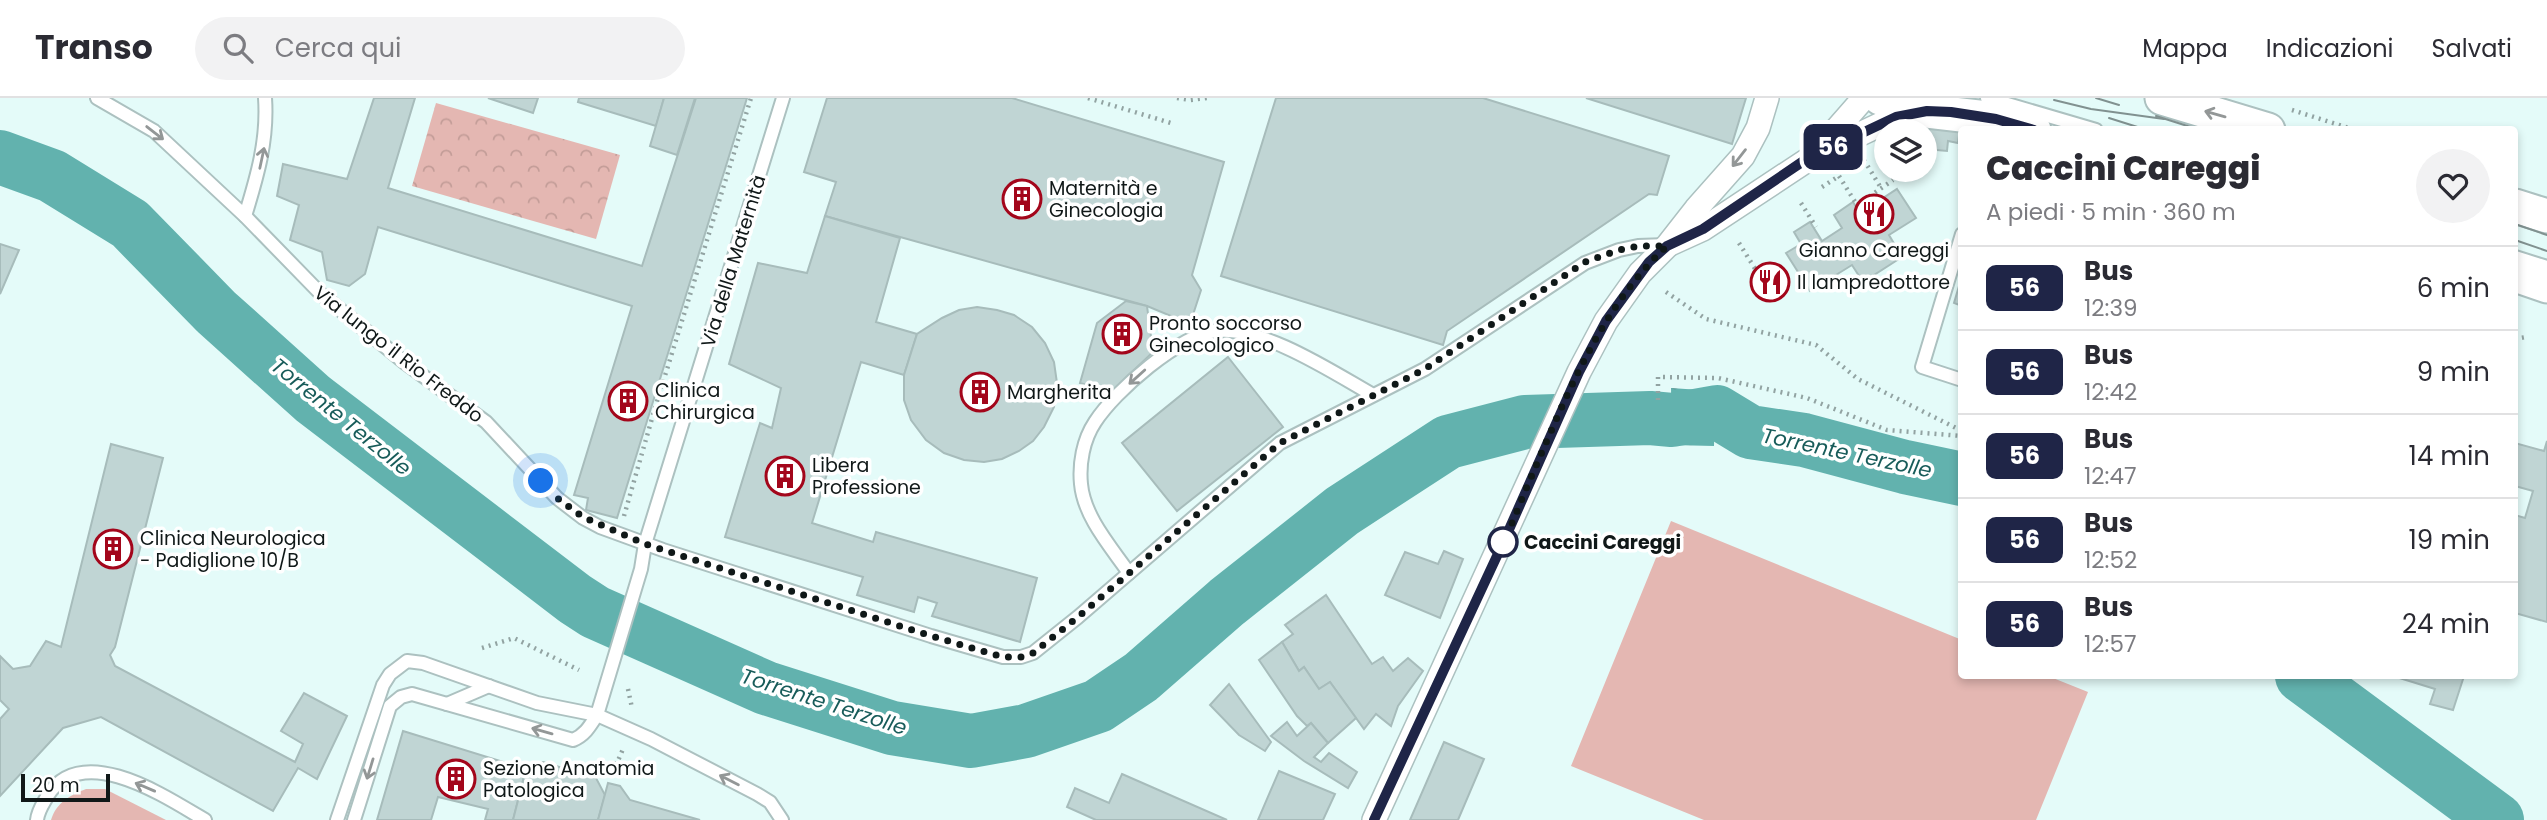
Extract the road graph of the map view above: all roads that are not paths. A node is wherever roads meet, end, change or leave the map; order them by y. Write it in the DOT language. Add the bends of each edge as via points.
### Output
graph roads {
  1 [pos="97,98"];
  2 [pos="265,98"];
  3 [pos="783,98"];
  4 [pos="1767,98"];
  5 [pos="1864,98"];
  6 [pos="1880,98"];
  7 [pos="2162,98"];
  8 [pos="1927,111"];
  9 [pos="1992,115"];
  10 [pos="2275,118"];
  11 [pos="2023,126"];
  12 [pos="2068,126"];
  13 [pos="1812,157"];
  14 [pos="2518,207"];
  15 [pos="245,216"];
  16 [pos="2547,216"];
  17 [pos="1667,246"];
  18 [pos="1958,247"];
  19 [pos="2518,258"];
  20 [pos="2547,267"];
  21 [pos="2518,276"];
  22 [pos="2547,286"];
  23 [pos="1958,379"];
  24 [pos="1373,396"];
  25 [pos="645,544"];
  26 [pos="1129,573"];
  27 [pos="489,686"];
  28 [pos="447,704"];
  29 [pos="597,715"];
  30 [pos="37,820"];
  31 [pos="205,820"];
  32 [pos="337,820"];
  33 [pos="354,820"];
  34 [pos="782,820"];
  35 [pos="1374,820"];
  1 -- 15 [label="lane, Via lungo il Rio Freddo, one-way" via="154,131"];
  15 -- 2 [label="lane, one-way" via="262,159"];
  3 -- 25 [label="lane, Via della Maternità"];
  4 -- 17 [label="street, one-way" via="1743,156"];
  5 -- 13 [label="street"];
  6 -- 8 [label="main road"];
  10 -- 7 [label="main road, one-way"];
  8 -- 9 [label="main road"];
  8 -- 13 [label="street" via="1896,117"];
  9 -- 11 [label="main road"];
  9 -- 12 [label="lane"];
  13 -- 17 [label="street" via="1703,229"];
  14 -- 16 [label="main road"];
  15 -- 25 [label="lane, Via lungo il Rio Freddo" via="343,313 486,422 570,509 600,527"];
  17 -- 24 [label="lane" via="1639,246 1585,262 1425,369"];
  17 -- 35 [label="street" via="1640,273 1606,321 1579,372"];
  18 -- 23 [label="lane" via="1922,367"];
  19 -- 20 [label="lane"];
  21 -- 22 [label="main road"];
  24 -- 26 [label="lane, Via lungo il Rio Freddo" via="1272,448"];
  24 -- 26 [label="lane, one-way" via="1288,348 1237,332 1204,334 1149,367 1094,424 1081,466 1081,486 1089,510"];
  25 -- 26 [label="lane, Via lungo il Rio Freddo" via="931,636 1011,657 1033,653"];
  25 -- 29 [label="lane, Via della Maternità"];
  27 -- 28 [label="lane"];
  27 -- 29 [label="lane" via="537,703"];
  27 -- 32 [label="lane" via="423,663 400,664 383,685"];
  29 -- 28 [label="lane, one-way" via="581,737 573,740"];
  28 -- 33 [label="lane, one-way" via="412,694 390,706"];
  34 -- 29 [label="lane, one-way" via="770,802 757,794"];
  31 -- 30 [label="lane, one-way" via="148,787 100,771 56,783"];
}
